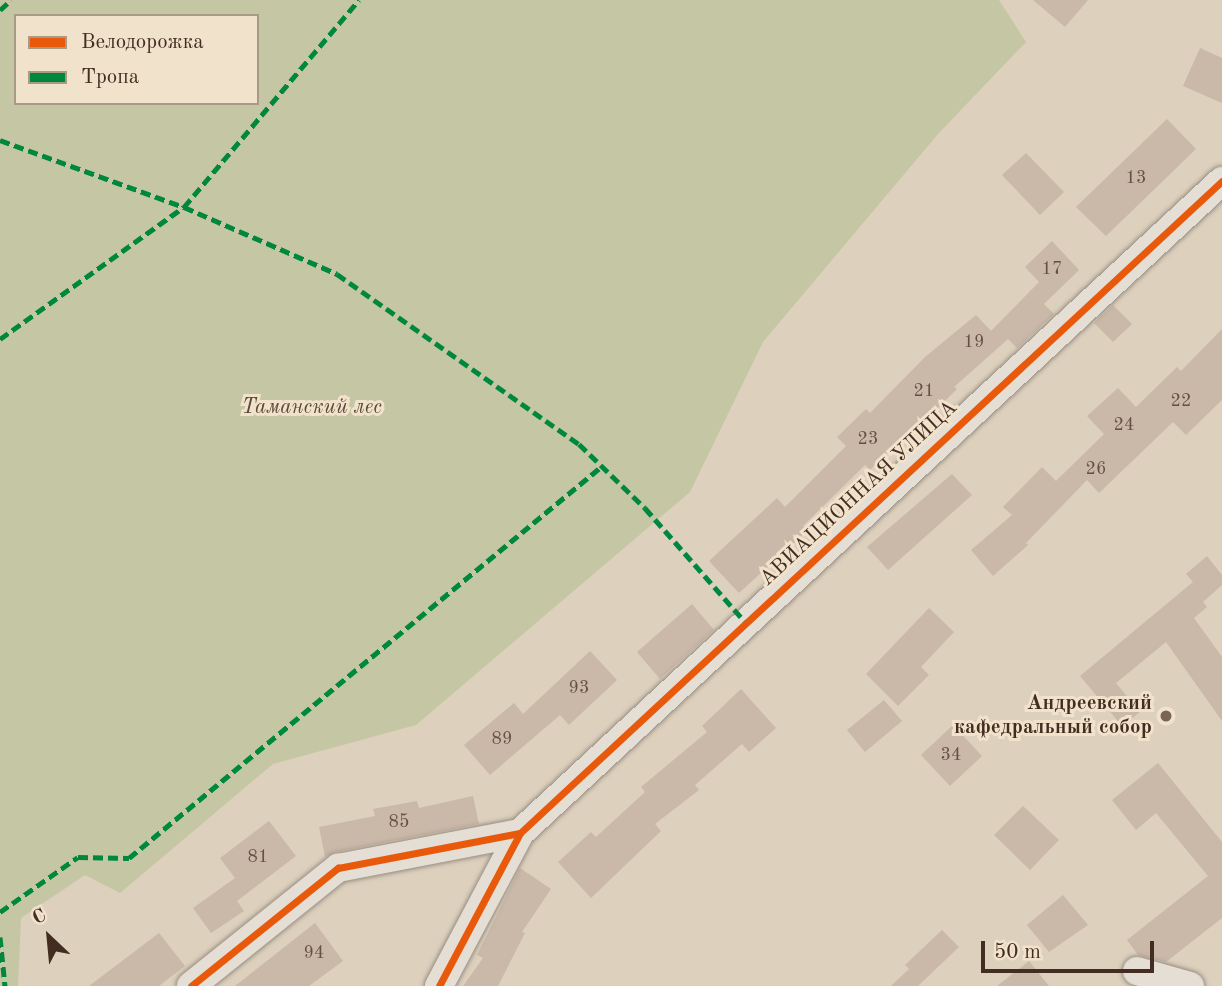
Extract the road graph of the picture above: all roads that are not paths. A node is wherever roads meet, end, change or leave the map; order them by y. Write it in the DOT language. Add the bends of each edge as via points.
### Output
graph roads {
  1 [pos="1222,181"];
  2 [pos="520,833"];
  3 [pos="1137,971"];
  4 [pos="191,986"];
  5 [pos="439,986"];
  6 [pos="1190,986"];
  1 -- 2 [label="street, АВИАЦИОННАЯ УЛИЦА"];
  2 -- 4 [label="street" via="338,867"];
  2 -- 5 [label="street, АВИАЦИОННАЯ УЛИЦА"];
  3 -- 6 [label="street"];
}
